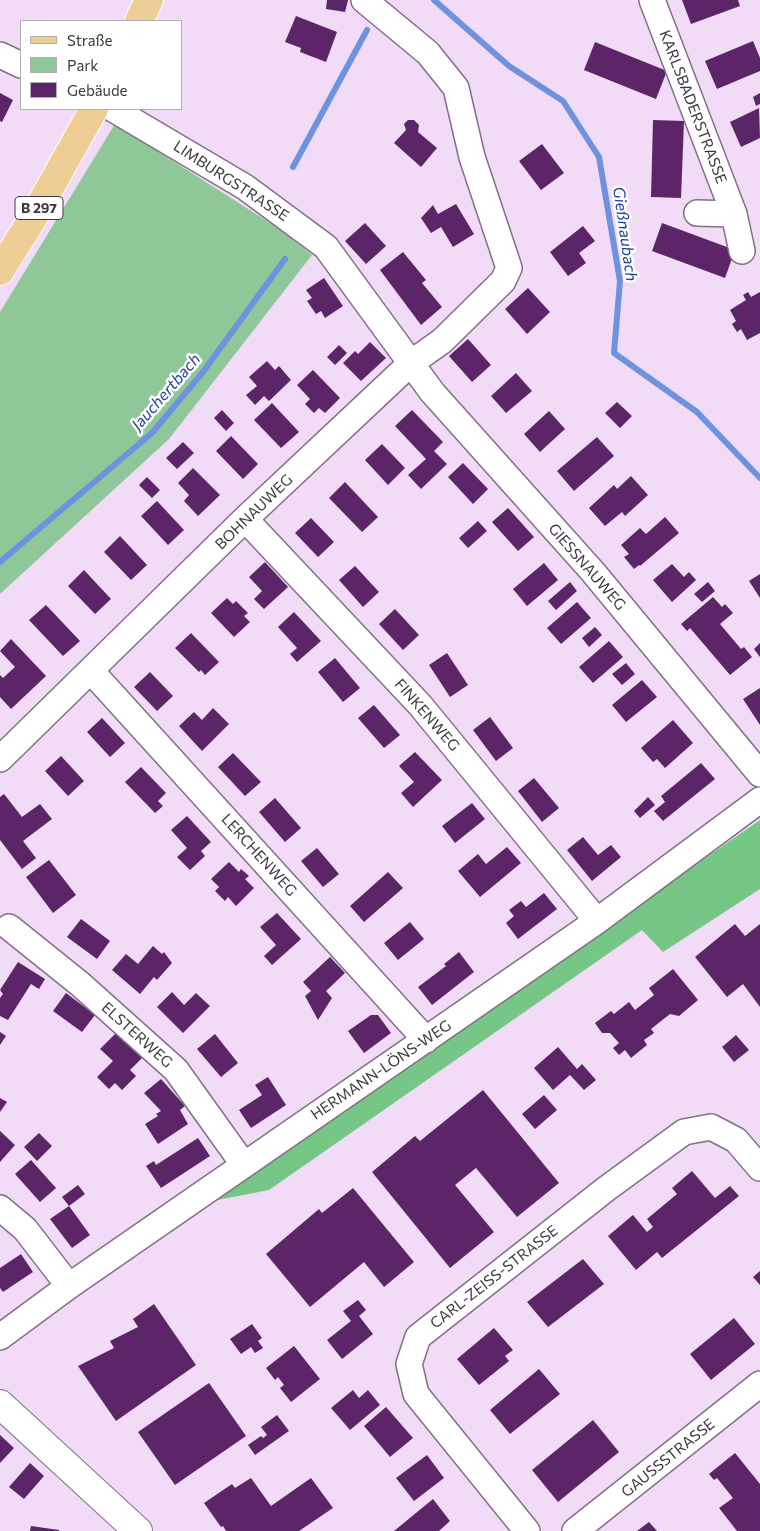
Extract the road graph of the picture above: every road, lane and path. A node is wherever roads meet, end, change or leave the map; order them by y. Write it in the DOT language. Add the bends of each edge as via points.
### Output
graph roads {
  1 [pos="149,0"];
  2 [pos="364,0"];
  3 [pos="652,0"];
  4 [pos="139,20"];
  5 [pos="0,55"];
  6 [pos="20,65"];
  7 [pos="93,110"];
  8 [pos="115,110"];
  9 [pos="697,213"];
  10 [pos="734,214"];
  11 [pos="742,251"];
  12 [pos="0,271"];
  13 [pos="411,363"];
  14 [pos="246,519"];
  15 [pos="91,671"];
  16 [pos="0,759"];
  17 [pos="760,774"];
  18 [pos="760,800"];
  19 [pos="597,921"];
  20 [pos="3,927"];
  21 [pos="426,1040"];
  22 [pos="244,1164"];
  23 [pos="760,1168"];
  24 [pos="0,1208"];
  25 [pos="69,1286"];
  26 [pos="0,1337"];
  27 [pos="760,1384"];
  28 [pos="0,1404"];
  29 [pos="134,1530"];
  30 [pos="527,1531"];
  31 [pos="575,1531"];
  1 -- 4 [label="main road"];
  2 -- 13 [label="street, BOHNAUWEG" via="428,53 456,88 472,157 509,268 496,288 442,340"];
  3 -- 10 [label="street, KARLSBADERSTRASSE"];
  5 -- 6 [label="street"];
  7 -- 12 [label="main road, B 297"];
  8 -- 13 [label="street, LIMBURGSTRASSE" via="245,187 326,247"];
  9 -- 10 [label="street"];
  10 -- 11 [label="street, KARLSBADERSTRASSE"];
  13 -- 14 [label="street, BOHNAUWEG"];
  13 -- 17 [label="street, GIESSNAUWEG" via="432,392 593,572"];
  14 -- 15 [label="street, BOHNAUWEG"];
  14 -- 19 [label="street, FINKENWEG" via="420,705"];
  15 -- 16 [label="street, BOHNAUWEG"];
  15 -- 21 [label="street, LERCHENWEG"];
  18 -- 19 [label="street, HERMANN-LÖNS-WEG"];
  19 -- 21 [label="street, HERMANN-LÖNS-WEG"];
  20 -- 22 [label="street, ELSTERWEG" via="80,984 176,1070"];
  21 -- 22 [label="street, HERMANN-LÖNS-WEG"];
  22 -- 25 [label="street, HERMANN-LÖNS-WEG"];
  23 -- 30 [label="street, CARL-ZEISS-STRASSE" via="736,1140 711,1127 684,1132 606,1189 418,1338 409,1364 416,1394"];
  24 -- 25 [label="street" via="25,1229"];
  25 -- 26 [label="street, HERMANN-LÖNS-WEG"];
  27 -- 31 [label="street, GAUSSSTRASSE"];
  28 -- 29 [label="street"];
}
